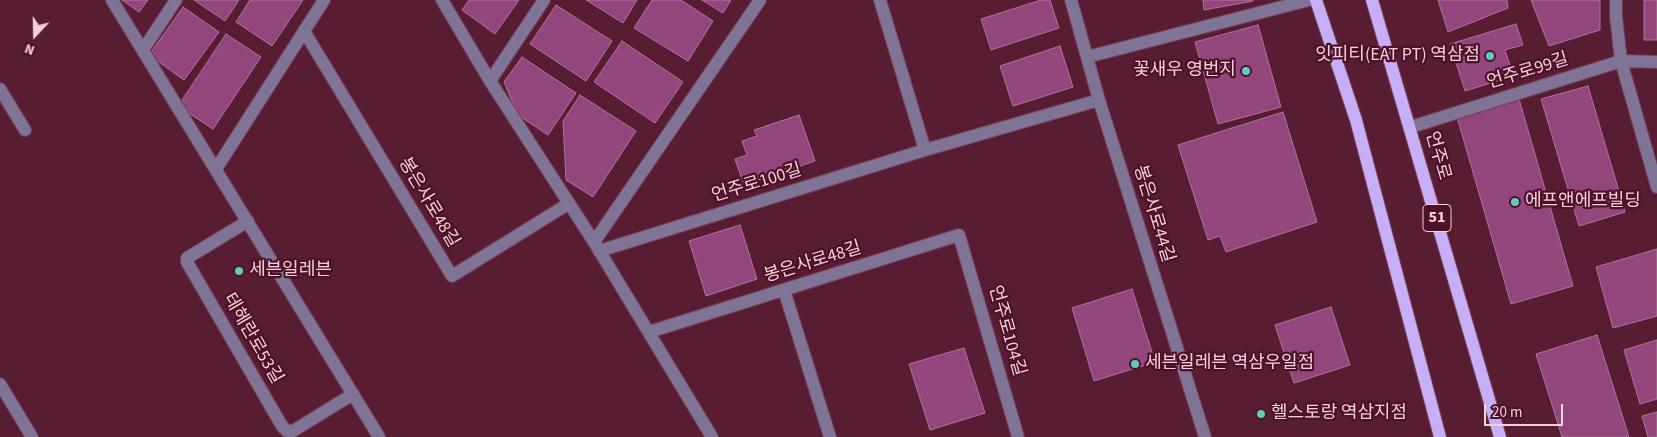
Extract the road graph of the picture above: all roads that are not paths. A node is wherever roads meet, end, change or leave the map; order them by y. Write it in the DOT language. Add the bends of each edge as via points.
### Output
graph roads {
  1 [pos="112,0"];
  2 [pos="176,0"];
  3 [pos="324,0"];
  4 [pos="442,0"];
  5 [pos="544,0"];
  6 [pos="760,0"];
  7 [pos="880,0"];
  8 [pos="1071,0"];
  9 [pos="1309,0"];
  10 [pos="1316,0"];
  11 [pos="1372,0"];
  12 [pos="1616,0"];
  13 [pos="304,31"];
  14 [pos="143,50"];
  15 [pos="1087,57"];
  16 [pos="1621,61"];
  17 [pos="1657,62"];
  18 [pos="490,80"];
  19 [pos="0,89"];
  20 [pos="1099,100"];
  21 [pos="1411,127"];
  22 [pos="25,130"];
  23 [pos="925,150"];
  24 [pos="216,169"];
  25 [pos="1657,187"];
  26 [pos="568,204"];
  27 [pos="248,221"];
  28 [pos="959,235"];
  29 [pos="596,246"];
  30 [pos="784,290"];
  31 [pos="649,332"];
  32 [pos="0,384"];
  33 [pos="353,394"];
  34 [pos="32,437"];
  35 [pos="379,437"];
  36 [pos="712,437"];
  37 [pos="830,437"];
  38 [pos="1018,437"];
  39 [pos="1205,437"];
  40 [pos="1440,437"];
  41 [pos="1500,437"];
  1 -- 14 [label="street"];
  2 -- 14 [label="street"];
  3 -- 13 [label="street"];
  4 -- 18 [label="street"];
  5 -- 18 [label="street"];
  6 -- 29 [label="street"];
  7 -- 23 [label="street"];
  8 -- 15 [label="street, 봉은사로44길"];
  9 -- 15 [label="street"];
  10 -- 40 [label="main road" via="1356,120"];
  11 -- 21 [label="main road, 언주로 / 51"];
  12 -- 16 [label="street"];
  13 -- 24 [label="street"];
  13 -- 26 [label="street, 봉은사로48길" via="452,276"];
  14 -- 24 [label="street"];
  15 -- 20 [label="street, 봉은사로44길"];
  16 -- 17 [label="street, 언주로99길"];
  16 -- 21 [label="street, 언주로99길"];
  16 -- 25 [label="street"];
  18 -- 26 [label="street"];
  19 -- 22 [label="street"];
  20 -- 23 [label="street, 언주로100길"];
  20 -- 39 [label="street, 봉은사로44길"];
  21 -- 41 [label="main road, 언주로 / 51"];
  23 -- 29 [label="street, 언주로100길"];
  24 -- 27 [label="street"];
  26 -- 29 [label="street"];
  27 -- 33 [label="street"];
  27 -- 33 [label="street, 테헤란로53길" via="187,258 187,262 282,426 294,432"];
  28 -- 30 [label="street, 봉은사로48길"];
  28 -- 38 [label="street, 언주로104길"];
  29 -- 31 [label="street"];
  30 -- 31 [label="street, 봉은사로48길"];
  30 -- 37 [label="street"];
  31 -- 36 [label="street"];
  32 -- 34 [label="street"];
  33 -- 35 [label="street"];
}
